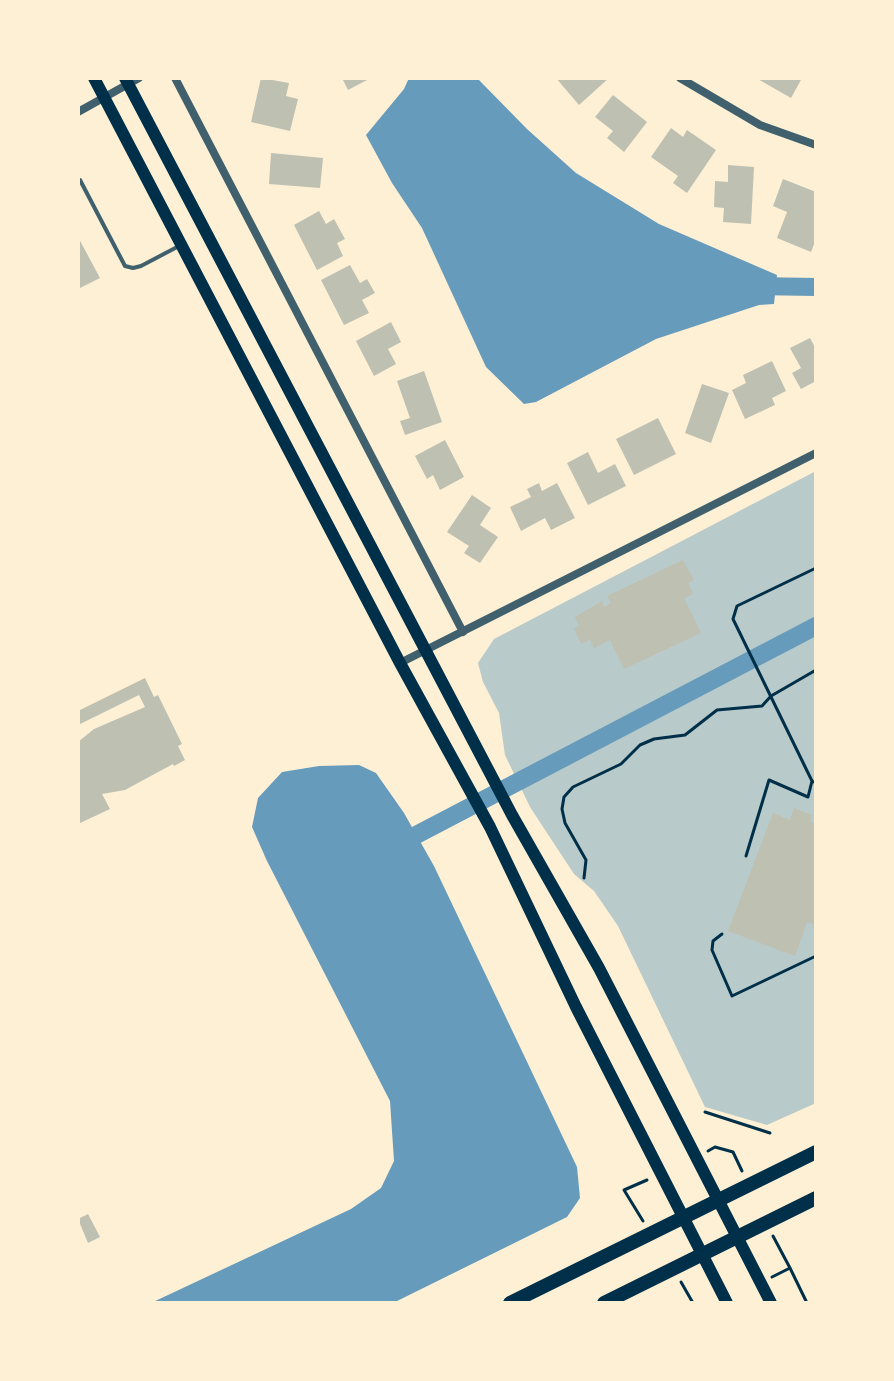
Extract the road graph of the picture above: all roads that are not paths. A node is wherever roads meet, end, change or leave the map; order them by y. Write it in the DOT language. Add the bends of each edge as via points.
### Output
graph roads {
  1 [pos="94,78"];
  2 [pos="175,78"];
  3 [pos="680,78"];
  4 [pos="131,80"];
  5 [pos="104,97"];
  6 [pos="78,112"];
  7 [pos="816,145"];
  8 [pos="78,181"];
  9 [pos="181,245"];
  10 [pos="816,453"];
  11 [pos="463,632"];
  12 [pos="427,649"];
  13 [pos="400,663"];
  14 [pos="816,1152"];
  15 [pos="816,1198"];
  16 [pos="719,1200"];
  17 [pos="684,1217"];
  18 [pos="737,1236"];
  19 [pos="703,1254"];
  20 [pos="510,1303"];
  21 [pos="604,1303"];
  22 [pos="727,1303"];
  23 [pos="771,1303"];
  1 -- 5 [label="main road"];
  2 -- 11 [label="street"];
  3 -- 7 [label="street" via="760,125"];
  4 -- 5 [label="street"];
  4 -- 12 [label="main road"];
  5 -- 6 [label="street"];
  5 -- 9 [label="main road"];
  8 -- 9 [label="lane" via="125,266 141,266"];
  9 -- 13 [label="main road"];
  10 -- 11 [label="street"];
  11 -- 12 [label="street"];
  12 -- 13 [label="street"];
  12 -- 16 [label="main road"];
  13 -- 17 [label="main road" via="490,827"];
  14 -- 16 [label="main road"];
  15 -- 18 [label="main road"];
  16 -- 17 [label="main road"];
  16 -- 18 [label="main road"];
  17 -- 19 [label="main road"];
  17 -- 20 [label="main road"];
  18 -- 19 [label="main road"];
  18 -- 23 [label="main road"];
  19 -- 21 [label="main road"];
  19 -- 22 [label="main road"];
}
